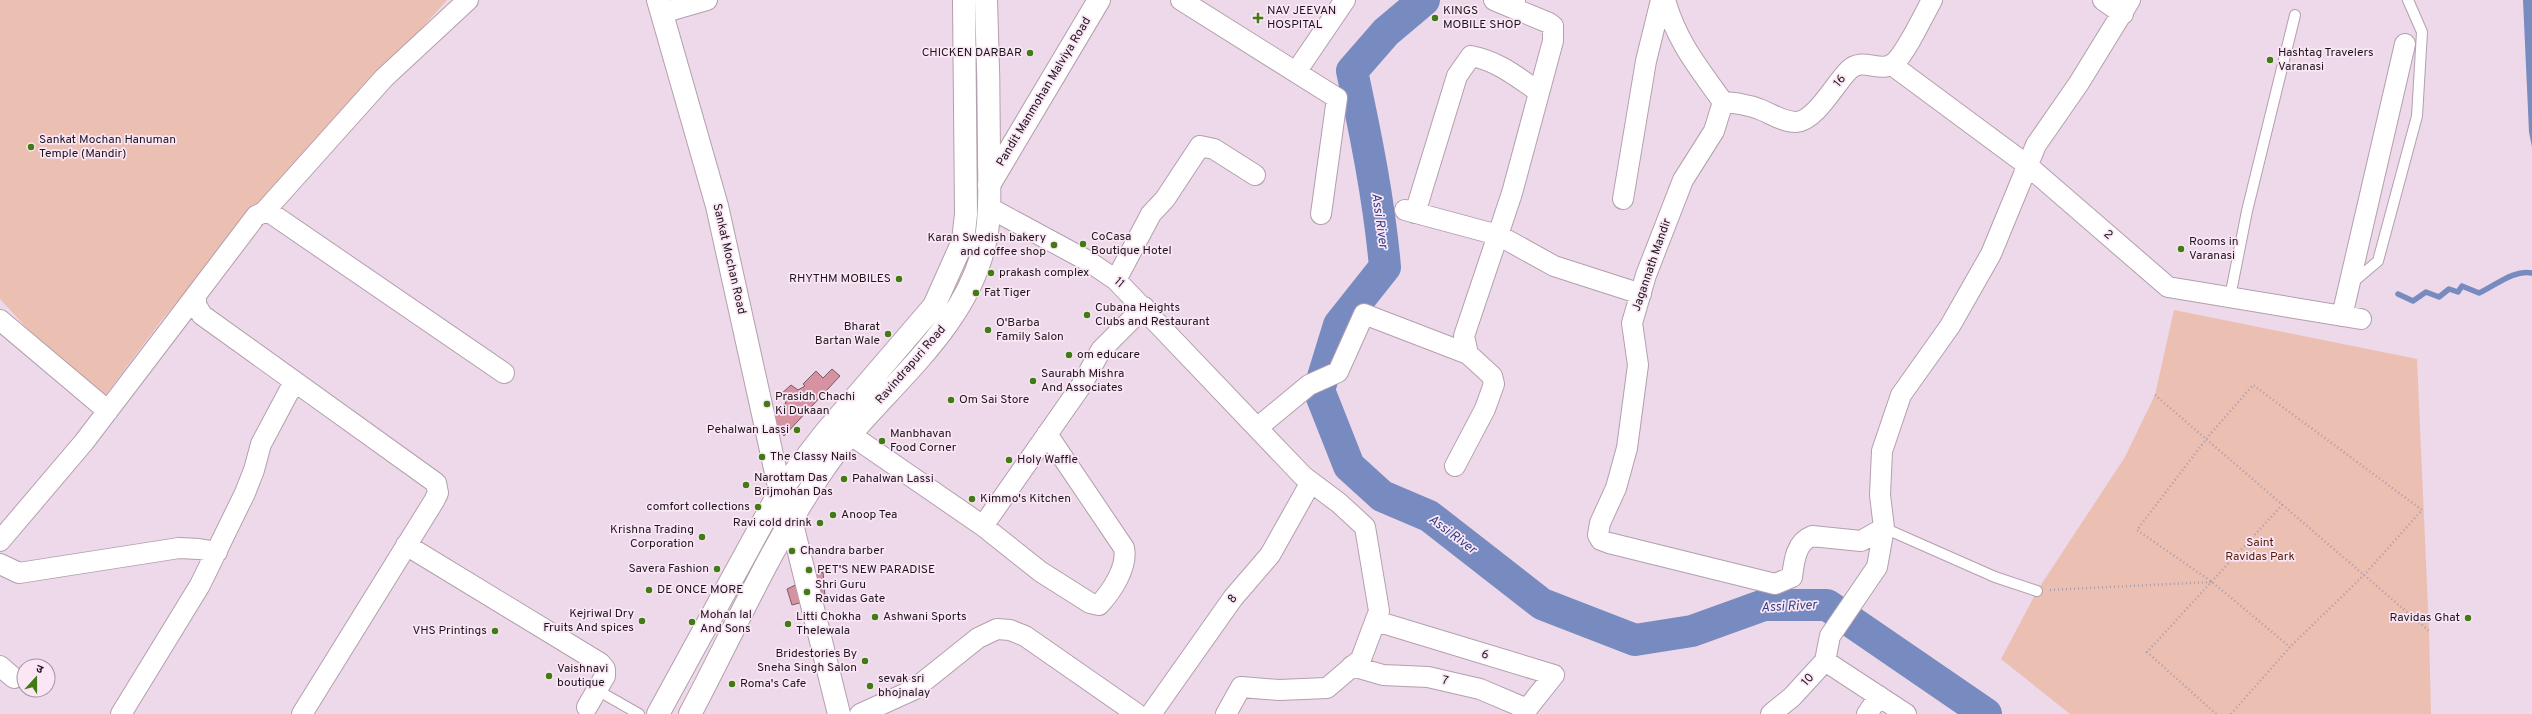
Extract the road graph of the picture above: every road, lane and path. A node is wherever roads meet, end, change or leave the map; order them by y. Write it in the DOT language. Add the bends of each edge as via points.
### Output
graph roads {
  1 [pos="468,0"];
  2 [pos="707,0"];
  3 [pos="964,0"];
  4 [pos="986,0"];
  5 [pos="1100,0"];
  6 [pos="1181,0"];
  7 [pos="1345,0"];
  8 [pos="1494,0"];
  9 [pos="1661,0"];
  10 [pos="1665,0"];
  11 [pos="1932,0"];
  12 [pos="2103,0"];
  13 [pos="2408,0"];
  14 [pos="1514,4"];
  15 [pos="660,7"];
  16 [pos="2126,7"];
  17 [pos="2295,15"];
  18 [pos="2405,44"];
  19 [pos="1892,65"];
  20 [pos="1296,72"];
  21 [pos="1539,92"];
  22 [pos="1723,102"];
  23 [pos="2026,165"];
  24 [pos="1255,174"];
  25 [pos="989,185"];
  26 [pos="1623,198"];
  27 [pos="988,207"];
  28 [pos="264,212"];
  29 [pos="1321,214"];
  30 [pos="1498,235"];
  31 [pos="1116,280"];
  32 [pos="2350,284"];
  33 [pos="1641,294"];
  34 [pos="196,295"];
  35 [pos="2230,297"];
  36 [pos="1144,307"];
  37 [pos="1,323"];
  38 [pos="1468,354"];
  39 [pos="504,373"];
  40 [pos="294,382"];
  41 [pos="2155,395"];
  42 [pos="108,411"];
  43 [pos="1257,428"];
  44 [pos="850,434"];
  45 [pos="1047,434"];
  46 [pos="2206,438"];
  47 [pos="1455,466"];
  48 [pos="1310,482"];
  49 [pos="780,491"];
  50 [pos="2283,504"];
  51 [pos="792,520"];
  52 [pos="983,526"];
  53 [pos="1884,528"];
  54 [pos="0,541"];
  55 [pos="406,544"];
  56 [pos="216,552"];
  57 [pos="0,564"];
  58 [pos="2365,574"];
  59 [pos="2212,582"];
  60 [pos="2037,591"];
  61 [pos="1376,621"];
  62 [pos="2429,631"];
  63 [pos="2290,647"];
  64 [pos="1825,661"];
  65 [pos="1352,666"];
  66 [pos="597,690"];
  67 [pos="1879,696"];
  68 [pos="587,707"];
  69 [pos="1526,711"];
  70 [pos="121,714"];
  71 [pos="302,714"];
  72 [pos="639,714"];
  73 [pos="658,714"];
  74 [pos="690,714"];
  75 [pos="839,714"];
  76 [pos="860,714"];
  77 [pos="1137,714"];
  78 [pos="1151,714"];
  79 [pos="1226,714"];
  80 [pos="1771,714"];
  81 [pos="1867,714"];
  82 [pos="1906,714"];
  83 [pos="2216,714"];
  84 [pos="2231,714"];
  1 -- 28 [label="street" via="384,78"];
  2 -- 15 [label="street"];
  3 -- 49 [label="main road, Ravindrapuri Road" via="966,214 963,241 934,306 829,428"];
  4 -- 25 [label="main road, Ravindrapuri Road"];
  5 -- 25 [label="main road, Pandit Manmohan Malviya Road"];
  6 -- 20 [label="street"];
  7 -- 20 [label="street"];
  8 -- 14 [label="street"];
  9 -- 26 [label="street" via="1646,61"];
  10 -- 22 [label="street" via="1672,26 1682,44"];
  11 -- 19 [label="street"];
  12 -- 16 [label="street"];
  13 -- 32 [label="lane" via="2422,32 2417,116 2378,261"];
  14 -- 21 [label="street" via="1553,26 1553,41"];
  15 -- 49 [label="main road, Sankat Mochan Road" via="717,206"];
  16 -- 23 [label="street" via="2036,145"];
  17 -- 35 [label="lane" via="2246,211"];
  18 -- 32 [label="street"];
  19 -- 22 [label="street, 16" via="1855,65 1822,104 1796,122 1758,108"];
  19 -- 23 [label="street, 2"];
  20 -- 29 [label="street" via="1337,98"];
  21 -- 30 [label="street"];
  21 -- 30 [label="street" via="1502,67 1486,59 1471,56 1457,76 1410,212"];
  22 -- 33 [label="street, Jagannath Mandir" via="1714,131 1683,180"];
  23 -- 35 [label="street, 2" via="2168,286"];
  23 -- 53 [label="street" via="1991,254 1950,326 1901,395 1882,451 1880,495"];
  24 -- 31 [label="street" via="1214,149 1200,146 1165,199 1151,214"];
  25 -- 27 [label="main road, Ravindrapuri Road"];
  27 -- 31 [label="street, 11" via="1088,261"];
  27 -- 44 [label="main road, Ravindrapuri Road" via="986,238 976,271 963,300 937,337"];
  28 -- 34 [label="street" via="256,216"];
  28 -- 39 [label="street" via="272,214"];
  30 -- 33 [label="street" via="1554,266"];
  30 -- 38 [label="street" via="1464,336"];
  31 -- 36 [label="street, 11"];
  32 -- 35 [label="street, 2" via="2352,317"];
  33 -- 53 [label="street, Jagannath Mandir" via="1632,323 1638,365 1627,448 1616,488 1600,523 1598,535 1601,540 1775,584 1784,583 1792,577 1799,545 1806,538 1812,536 1861,541"];
  34 -- 40 [label="street" via="196,306 202,315"];
  34 -- 42 [label="street"];
  36 -- 43 [label="street, 11"];
  36 -- 45 [label="street" via="1101,350"];
  37 -- 42 [label="street"];
  38 -- 43 [label="street" via="1364,314 1338,372 1309,385"];
  38 -- 47 [label="street" via="1492,376 1494,384 1485,408"];
  40 -- 55 [label="street" via="436,483 438,493"];
  40 -- 56 [label="street" via="261,444 245,493"];
  41 -- 46 [label="path"];
  42 -- 54 [label="street"];
  43 -- 48 [label="street, 11"];
  44 -- 51 [label="main road, Ravindrapuri Road" via="821,472"];
  44 -- 52 [label="street"];
  45 -- 52 [label="street"];
  45 -- 52 [label="street" via="1124,548 1124,566 1106,598 1099,605 1090,603 1041,572"];
  46 -- 50 [label="path"];
  46 -- 58 [label="path" via="2253,385 2422,510"];
  46 -- 59 [label="path" via="2138,530"];
  48 -- 61 [label="street, 11" via="1339,503 1365,527 1379,611"];
  48 -- 78 [label="street, 8" via="1270,555 1233,598"];
  49 -- 51 [label="main road, Sankat Mochan Road"];
  49 -- 73 [label="main road, Ravindrapuri Road"];
  50 -- 58 [label="path"];
  50 -- 59 [label="path"];
  51 -- 74 [label="main road"];
  51 -- 75 [label="main road, Sankat Mochan Road"];
  53 -- 60 [label="lane" via="1995,577"];
  53 -- 64 [label="street" via="1877,567 1871,572 1830,636"];
  55 -- 66 [label="street" via="600,663 605,669 605,676"];
  55 -- 71 [label="street"];
  56 -- 57 [label="street" via="179,548 19,573"];
  56 -- 70 [label="street" via="200,585"];
  58 -- 62 [label="path"];
  58 -- 63 [label="path"];
  59 -- 60 [label="path"];
  59 -- 63 [label="path"];
  59 -- 83 [label="path" via="2147,652"];
  61 -- 65 [label="street, 11" via="1361,659"];
  61 -- 69 [label="street, 6" via="1554,675"];
  63 -- 84 [label="path"];
  64 -- 67 [label="street"];
  64 -- 80 [label="street, 10" via="1792,697"];
  65 -- 69 [label="street, 7" via="1383,675 1428,677 1472,687"];
  65 -- 79 [label="street, 11" via="1326,688 1279,690 1242,686"];
  66 -- 68 [label="street"];
  66 -- 72 [label="lane"];
  67 -- 81 [label="street"];
  67 -- 82 [label="street"];
  76 -- 77 [label="street" via="912,690 978,638 998,629 1010,630 1025,636"];
}
